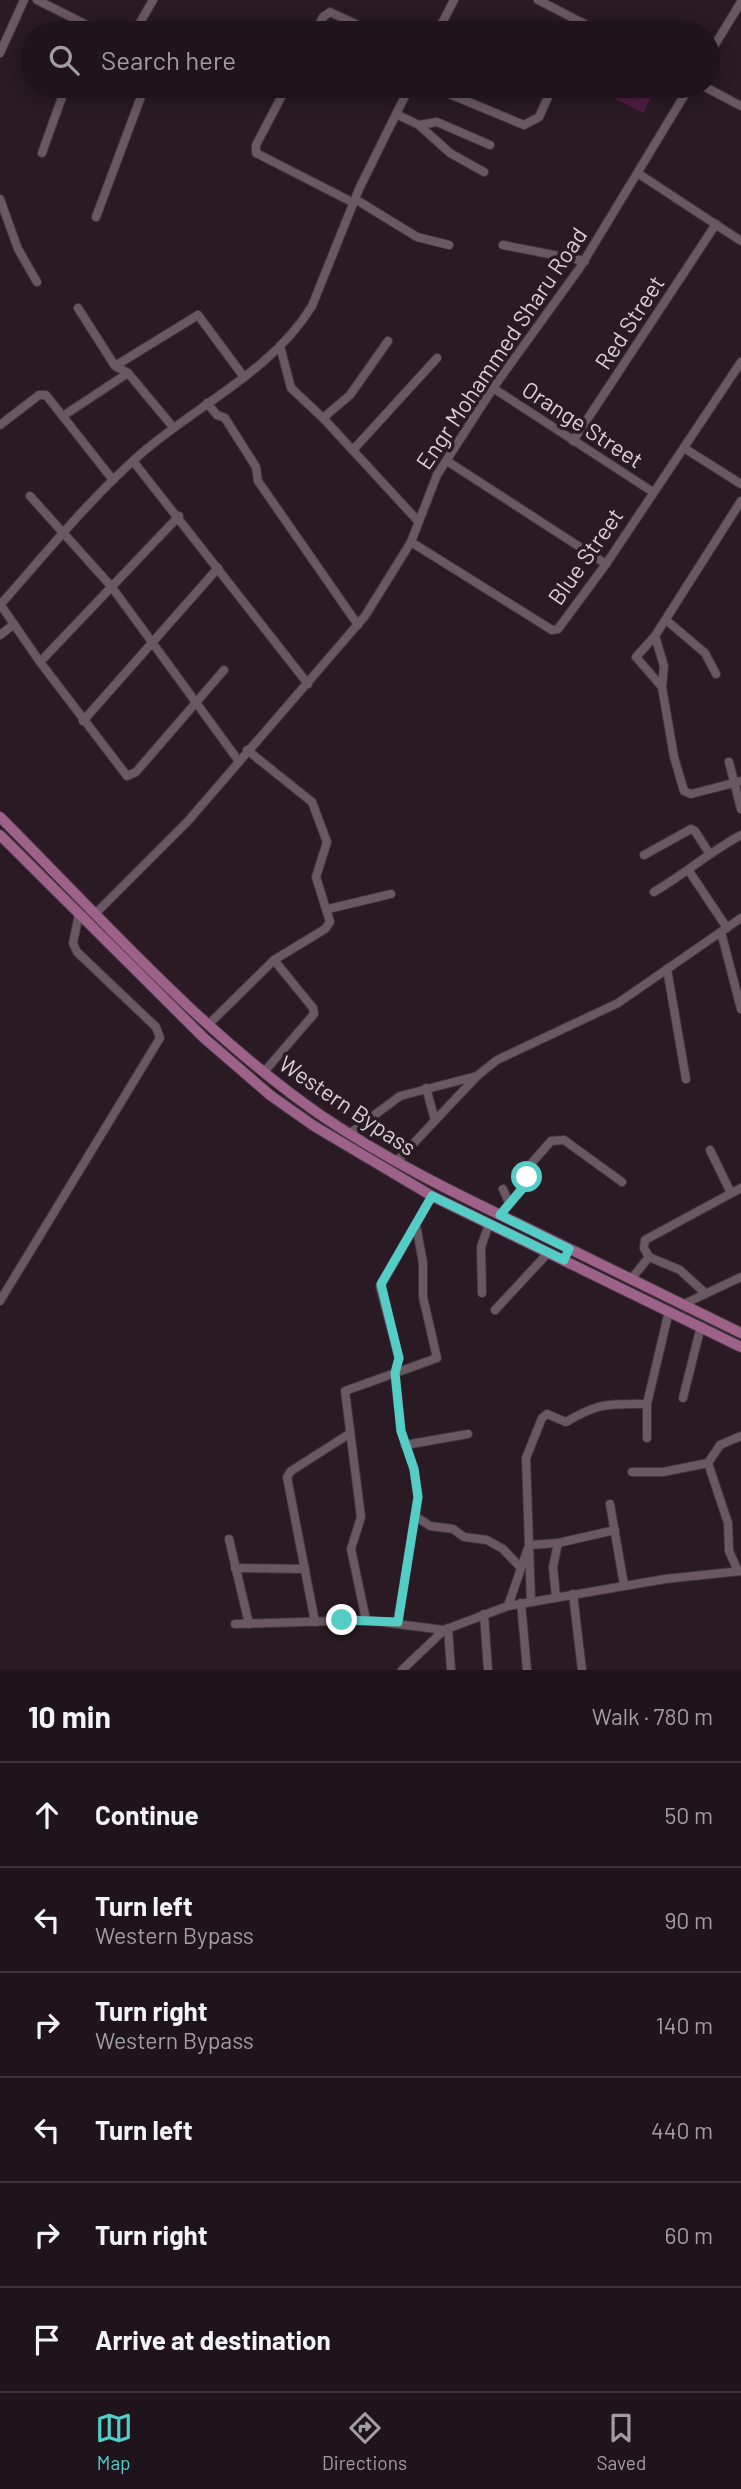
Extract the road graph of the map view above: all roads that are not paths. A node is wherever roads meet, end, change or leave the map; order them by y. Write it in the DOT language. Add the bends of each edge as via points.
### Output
graph roads {
  1 [pos="24,0"];
  2 [pos="37,0"];
  3 [pos="153,0"];
  4 [pos="454,0"];
  5 [pos="538,0"];
  6 [pos="741,2"];
  7 [pos="73,21"];
  8 [pos="141,21"];
  9 [pos="321,21"];
  10 [pos="349,21"];
  11 [pos="443,21"];
  12 [pos="579,21"];
  13 [pos="720,36"];
  14 [pos="0,53"];
  15 [pos="720,95"];
  16 [pos="62,98"];
  17 [pos="141,98"];
  18 [pos="281,98"];
  19 [pos="404,98"];
  20 [pos="459,98"];
  21 [pos="548,98"];
  22 [pos="683,98"];
  23 [pos="741,106"];
  24 [pos="396,114"];
  25 [pos="419,125"];
  26 [pos="490,145"];
  27 [pos="42,153"];
  28 [pos="484,172"];
  29 [pos="639,174"];
  30 [pos="0,200"];
  31 [pos="354,201"];
  32 [pos="2,212"];
  33 [pos="96,217"];
  34 [pos="716,224"];
  35 [pos="741,241"];
  36 [pos="449,245"];
  37 [pos="503,245"];
  38 [pos="585,261"];
  39 [pos="37,282"];
  40 [pos="78,308"];
  41 [pos="388,341"];
  42 [pos="280,346"];
  43 [pos="437,358"];
  44 [pos="115,366"];
  45 [pos="740,366"];
  46 [pos="128,373"];
  47 [pos="244,377"];
  48 [pos="493,388"];
  49 [pos="207,403"];
  50 [pos="63,416"];
  51 [pos="323,418"];
  52 [pos="0,425"];
  53 [pos="173,427"];
  54 [pos="573,441"];
  55 [pos="684,448"];
  56 [pos="353,450"];
  57 [pos="133,461"];
  58 [pos="446,461"];
  59 [pos="113,480"];
  60 [pos="741,484"];
  61 [pos="653,492"];
  62 [pos="30,496"];
  63 [pos="741,501"];
  64 [pos="179,516"];
  65 [pos="418,521"];
  66 [pos="64,533"];
  67 [pos="411,542"];
  68 [pos="606,564"];
  69 [pos="218,568"];
  70 [pos="111,586"];
  71 [pos="0,604"];
  72 [pos="666,620"];
  73 [pos="14,624"];
  74 [pos="358,625"];
  75 [pos="0,635"];
  76 [pos="655,636"];
  77 [pos="151,642"];
  78 [pos="40,662"];
  79 [pos="224,670"];
  80 [pos="716,674"];
  81 [pos="308,684"];
  82 [pos="662,687"];
  83 [pos="194,702"];
  84 [pos="83,721"];
  85 [pos="247,750"];
  86 [pos="238,760"];
  87 [pos="729,762"];
  88 [pos="738,782"];
  89 [pos="741,809"];
  90 [pos="0,817"];
  91 [pos="0,835"];
  92 [pos="741,835"];
  93 [pos="709,853"];
  94 [pos="644,855"];
  95 [pos="689,871"];
  96 [pos="654,892"];
  97 [pos="391,894"];
  98 [pos="328,909"];
  99 [pos="96,913"];
  100 [pos="79,914"];
  101 [pos="741,918"];
  102 [pos="724,930"];
  103 [pos="274,960"];
  104 [pos="667,969"];
  105 [pos="741,1009"];
  106 [pos="208,1025"];
  107 [pos="264,1072"];
  108 [pos="477,1076"];
  109 [pos="686,1079"];
  110 [pos="426,1088"];
  111 [pos="435,1119"];
  112 [pos="349,1134"];
  113 [pos="710,1150"];
  114 [pos="396,1162"];
  115 [pos="622,1182"];
  116 [pos="741,1188"];
  117 [pos="503,1189"];
  118 [pos="730,1191"];
  119 [pos="432,1196"];
  120 [pos="509,1203"];
  121 [pos="500,1215"];
  122 [pos="489,1224"];
  123 [pos="416,1225"];
  124 [pos="569,1249"];
  125 [pos="548,1253"];
  126 [pos="649,1257"];
  127 [pos="564,1260"];
  128 [pos="741,1277"];
  129 [pos="632,1278"];
  130 [pos="482,1293"];
  131 [pos="705,1293"];
  132 [pos="0,1301"];
  133 [pos="684,1304"];
  134 [pos="495,1310"];
  135 [pos="669,1311"];
  136 [pos="701,1326"];
  137 [pos="741,1333"];
  138 [pos="741,1347"];
  139 [pos="395,1373"];
  140 [pos="683,1398"];
  141 [pos="647,1404"];
  142 [pos="349,1434"];
  143 [pos="468,1434"];
  144 [pos="741,1436"];
  145 [pos="647,1438"];
  146 [pos="405,1445"];
  147 [pos="708,1463"];
  148 [pos="632,1472"];
  149 [pos="610,1504"];
  150 [pos="415,1516"];
  151 [pos="614,1530"];
  152 [pos="229,1539"];
  153 [pos="558,1543"];
  154 [pos="530,1545"];
  155 [pos="520,1567"];
  156 [pos="235,1568"];
  157 [pos="305,1569"];
  158 [pos="739,1571"];
  159 [pos="624,1585"];
  160 [pos="573,1594"];
  161 [pos="556,1597"];
  162 [pos="531,1602"];
  163 [pos="521,1604"];
  164 [pos="508,1606"];
  165 [pos="484,1614"];
  166 [pos="366,1620"];
  167 [pos="315,1622"];
  168 [pos="398,1622"];
  169 [pos="235,1624"];
  170 [pos="249,1624"];
  171 [pos="446,1629"];
  172 [pos="402,1670"];
  173 [pos="451,1670"];
  174 [pos="488,1670"];
  175 [pos="527,1670"];
  176 [pos="582,1670"];
  1 -- 14 [label="street"];
  2 -- 7 [label="street"];
  3 -- 8 [label="street"];
  4 -- 11 [label="street"];
  5 -- 12 [label="street"];
  6 -- 13 [label="street"];
  9 -- 10 [label="street" via="330,12"];
  15 -- 23 [label="street"];
  16 -- 27 [label="street"];
  17 -- 33 [label="street"];
  18 -- 31 [label="street" via="256,153"];
  19 -- 24 [label="street"];
  20 -- 21 [label="street" via="524,125 540,117"];
  22 -- 29 [label="street, Engr Mohammed Sharu Road"];
  24 -- 25 [label="street"];
  24 -- 31 [label="street"];
  25 -- 26 [label="street" via="437,122"];
  25 -- 28 [label="street" via="436,144"];
  29 -- 34 [label="street"];
  29 -- 38 [label="street, Engr Mohammed Sharu Road"];
  30 -- 32 [label="street"];
  31 -- 36 [label="street" via="417,237"];
  31 -- 42 [label="street" via="312,306"];
  32 -- 39 [label="street"];
  34 -- 35 [label="street"];
  34 -- 54 [label="street, Red Street"];
  37 -- 38 [label="street"];
  38 -- 48 [label="street, Engr Mohammed Sharu Road"];
  40 -- 44 [label="street"];
  41 -- 51 [label="street" via="350,395"];
  42 -- 47 [label="street"];
  42 -- 51 [label="street" via="291,388"];
  43 -- 56 [label="street"];
  44 -- 46 [label="street"];
  44 -- 47 [label="street" via="198,315"];
  45 -- 55 [label="street, Blue Street"];
  46 -- 50 [label="street"];
  46 -- 53 [label="street"];
  47 -- 49 [label="street"];
  48 -- 54 [label="street, Orange Street"];
  48 -- 58 [label="street, Engr Mohammed Sharu Road"];
  49 -- 53 [label="street"];
  49 -- 74 [label="street" via="225,418 256,467 258,481"];
  50 -- 52 [label="street" via="43,394"];
  50 -- 59 [label="street"];
  51 -- 56 [label="street"];
  53 -- 57 [label="street"];
  54 -- 61 [label="street, Orange Street"];
  55 -- 60 [label="street"];
  55 -- 61 [label="street, Blue Street"];
  56 -- 65 [label="street"];
  57 -- 59 [label="street"];
  57 -- 64 [label="street"];
  58 -- 65 [label="street, Engr Mohammed Sharu Road"];
  58 -- 68 [label="street"];
  59 -- 66 [label="street"];
  61 -- 68 [label="street, Blue Street"];
  62 -- 66 [label="street"];
  63 -- 72 [label="street"];
  64 -- 69 [label="street"];
  64 -- 70 [label="street"];
  65 -- 67 [label="street, Engr Mohammed Sharu Road"];
  66 -- 70 [label="street"];
  66 -- 71 [label="street"];
  67 -- 68 [label="street, Blue Street" via="552,630 560,627"];
  67 -- 74 [label="street, Engr Mohammed Sharu Road"];
  69 -- 77 [label="street"];
  69 -- 81 [label="street"];
  70 -- 77 [label="street"];
  70 -- 78 [label="street"];
  71 -- 73 [label="street"];
  72 -- 76 [label="street"];
  72 -- 80 [label="street" via="705,653"];
  73 -- 75 [label="street"];
  73 -- 78 [label="street"];
  74 -- 81 [label="street, Engr Mohammed Sharu Road"];
  76 -- 82 [label="street" via="664,666"];
  76 -- 82 [label="street" via="636,657"];
  77 -- 83 [label="street"];
  77 -- 84 [label="street"];
  78 -- 84 [label="street"];
  79 -- 83 [label="street"];
  81 -- 85 [label="street, Engr Mohammed Sharu Road"];
  82 -- 88 [label="street" via="684,791 691,794"];
  83 -- 84 [label="street" via="132,775 122,774"];
  83 -- 86 [label="street"];
  85 -- 86 [label="street, Engr Mohammed Sharu Road"];
  85 -- 98 [label="street" via="312,802 327,842 316,877"];
  86 -- 99 [label="street, Engr Mohammed Sharu Road" via="188,821"];
  87 -- 88 [label="street"];
  88 -- 89 [label="street"];
  90 -- 99 [label="main road, Western Bypass"];
  91 -- 100 [label="main road, Western Bypass"];
  92 -- 93 [label="street"];
  93 -- 94 [label="street" via="691,829"];
  93 -- 95 [label="street"];
  95 -- 96 [label="street"];
  95 -- 102 [label="street"];
  97 -- 98 [label="street"];
  98 -- 103 [label="street" via="326,929"];
  99 -- 106 [label="main road, Western Bypass"];
  100 -- 119 [label="main road, Western Bypass" via="204,1038 270,1094 340,1144"];
  100 -- 132 [label="street" via="77,952 156,1027 160,1038"];
  101 -- 102 [label="street"];
  102 -- 104 [label="street"];
  102 -- 105 [label="street"];
  103 -- 106 [label="street"];
  103 -- 107 [label="street" via="314,1014"];
  104 -- 108 [label="street" via="618,1003 500,1058"];
  104 -- 109 [label="street"];
  106 -- 107 [label="main road, Western Bypass"];
  107 -- 112 [label="main road, Western Bypass"];
  108 -- 110 [label="street"];
  108 -- 111 [label="street"];
  110 -- 111 [label="street"];
  110 -- 112 [label="street" via="400,1096"];
  111 -- 114 [label="street"];
  112 -- 114 [label="main road, Western Bypass"];
  113 -- 118 [label="street"];
  114 -- 121 [label="main road, Western Bypass"];
  115 -- 120 [label="street" via="557,1139 546,1144 530,1166 522,1189"];
  116 -- 118 [label="street"];
  117 -- 120 [label="street"];
  118 -- 126 [label="street" via="647,1237 644,1243"];
  119 -- 122 [label="main road, Western Bypass"];
  119 -- 123 [label="street"];
  120 -- 121 [label="street"];
  121 -- 124 [label="main road, Western Bypass"];
  122 -- 125 [label="main road, Western Bypass"];
  122 -- 130 [label="street" via="481,1247"];
  123 -- 139 [label="street" via="380,1287 399,1358"];
  123 -- 139 [label="street" via="423,1297 437,1358"];
  124 -- 127 [label="main road"];
  124 -- 129 [label="main road, Western Bypass"];
  125 -- 127 [label="main road, Western Bypass"];
  125 -- 134 [label="street"];
  126 -- 129 [label="street"];
  126 -- 131 [label="street" via="680,1270"];
  127 -- 135 [label="main road, Western Bypass"];
  128 -- 131 [label="street"];
  129 -- 133 [label="main road, Western Bypass"];
  131 -- 133 [label="street"];
  133 -- 137 [label="main road, Western Bypass"];
  135 -- 136 [label="main road, Western Bypass"];
  135 -- 141 [label="street"];
  136 -- 138 [label="main road, Western Bypass"];
  136 -- 140 [label="street"];
  139 -- 142 [label="street" via="346,1388"];
  139 -- 146 [label="street"];
  141 -- 145 [label="street"];
  141 -- 154 [label="street" via="600,1405 566,1422 547,1414 542,1418 526,1458"];
  142 -- 157 [label="street" via="287,1477"];
  142 -- 166 [label="street" via="361,1517 351,1549"];
  143 -- 146 [label="street"];
  144 -- 147 [label="street" via="720,1445"];
  146 -- 150 [label="street" via="417,1481"];
  147 -- 148 [label="street" via="663,1472"];
  147 -- 158 [label="street" via="728,1523 729,1550"];
  149 -- 151 [label="street"];
  150 -- 155 [label="street" via="432,1527 486,1540 503,1549"];
  150 -- 168 [label="street"];
  151 -- 153 [label="street"];
  151 -- 159 [label="street"];
  152 -- 156 [label="street"];
  153 -- 154 [label="street"];
  153 -- 161 [label="street" via="553,1567"];
  154 -- 155 [label="street"];
  154 -- 162 [label="street"];
  155 -- 164 [label="street"];
  156 -- 157 [label="street"];
  156 -- 170 [label="street"];
  157 -- 167 [label="street"];
  158 -- 159 [label="street"];
  159 -- 160 [label="street"];
  160 -- 161 [label="street"];
  160 -- 176 [label="street"];
  161 -- 162 [label="street"];
  162 -- 163 [label="street"];
  163 -- 164 [label="street"];
  163 -- 175 [label="street"];
  164 -- 165 [label="street"];
  165 -- 171 [label="street"];
  165 -- 174 [label="street"];
  166 -- 167 [label="street"];
  166 -- 168 [label="street"];
  167 -- 170 [label="street"];
  168 -- 171 [label="street"];
  169 -- 170 [label="street"];
  171 -- 172 [label="street"];
  171 -- 173 [label="street"];
}
